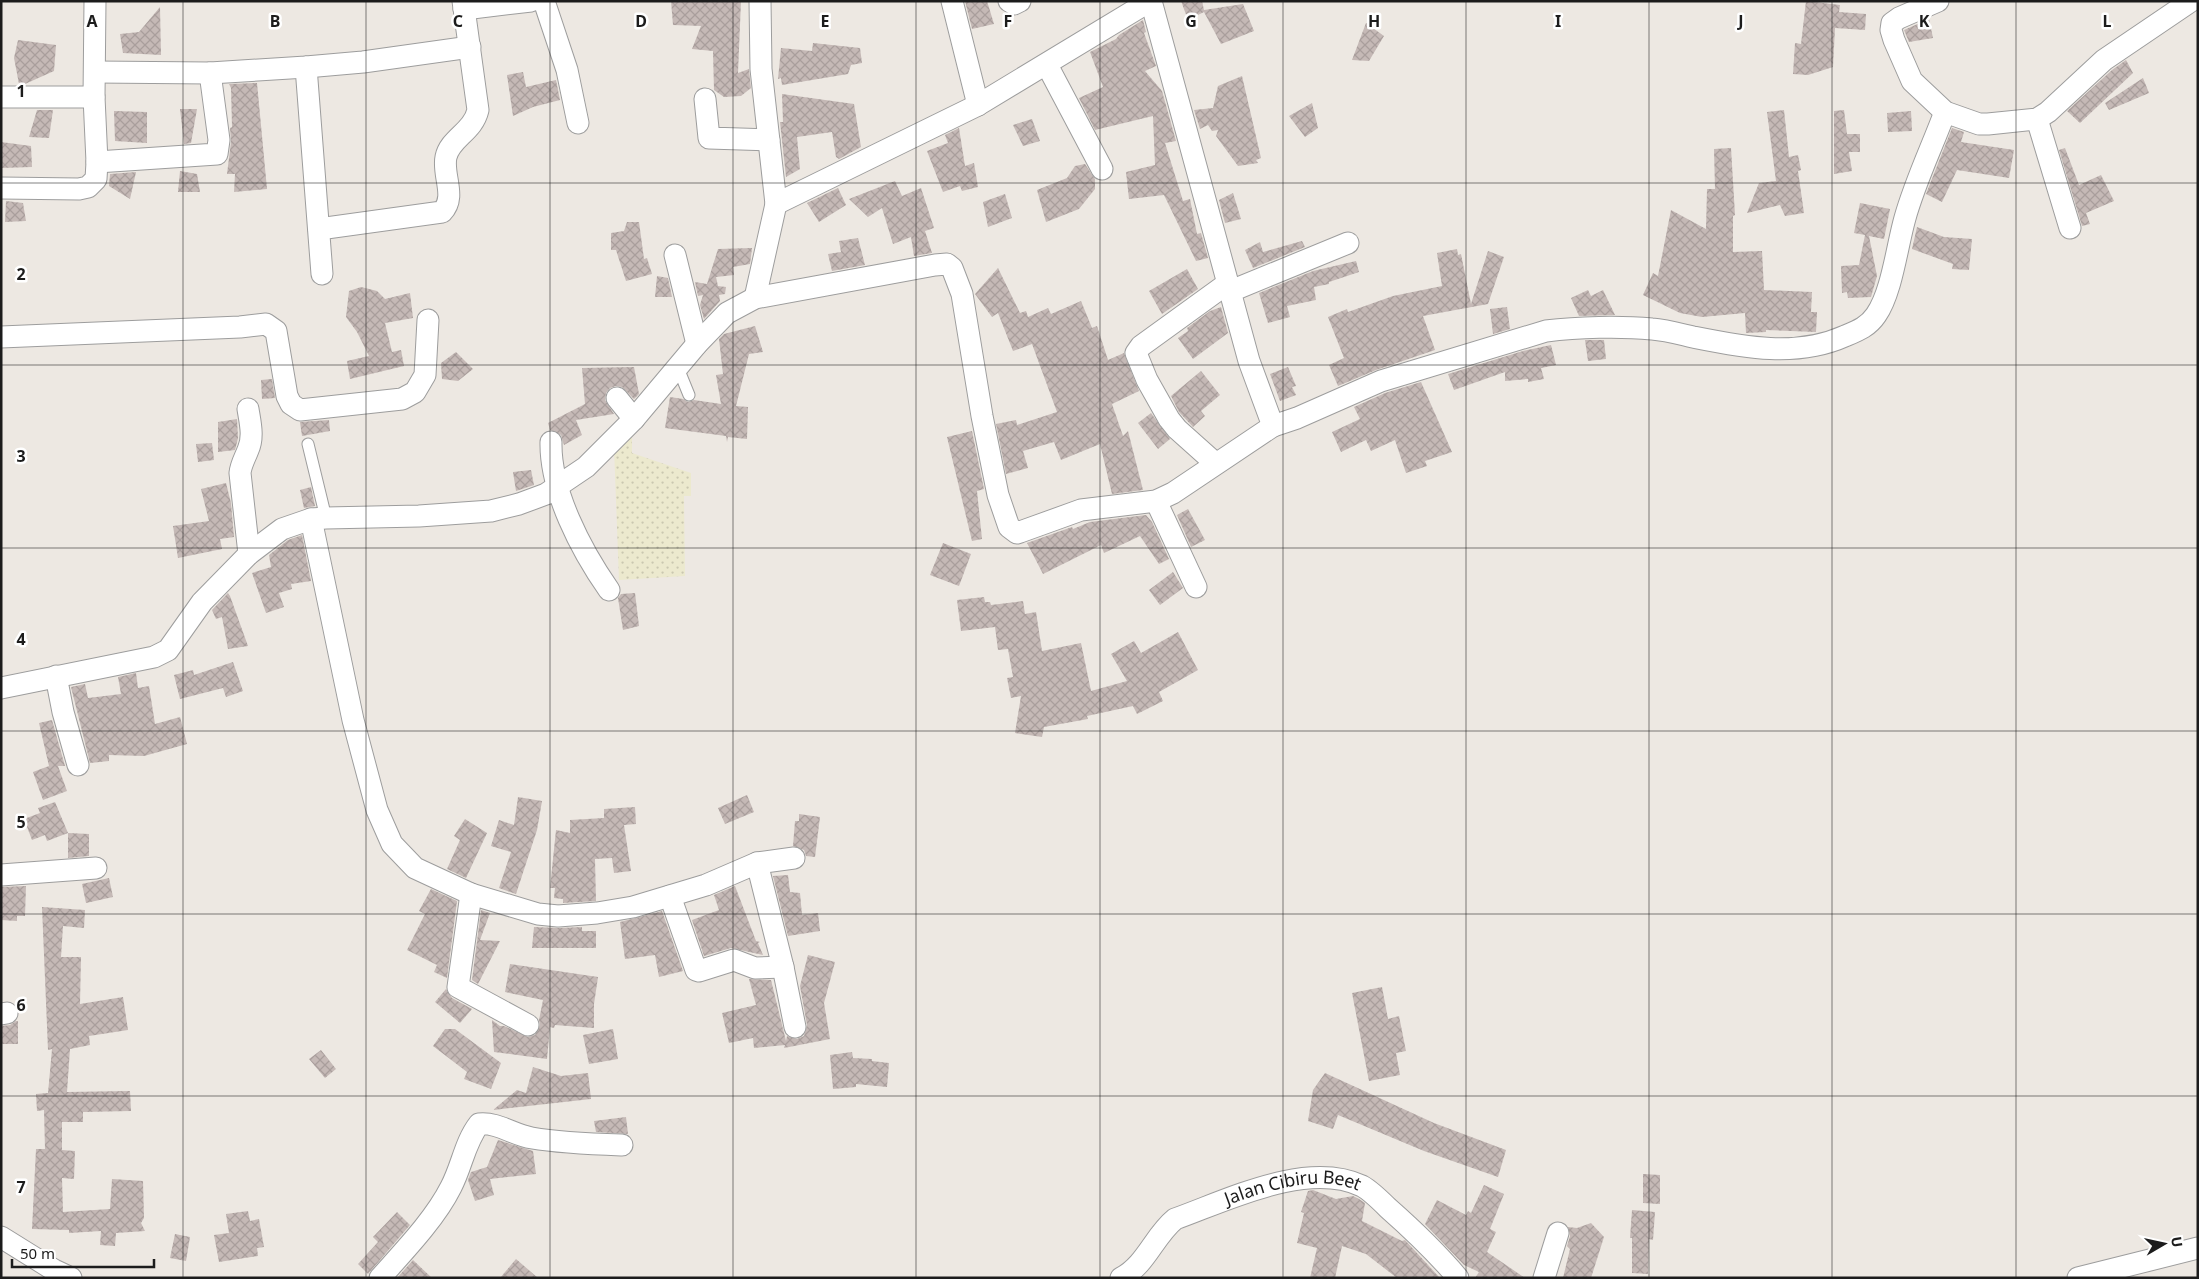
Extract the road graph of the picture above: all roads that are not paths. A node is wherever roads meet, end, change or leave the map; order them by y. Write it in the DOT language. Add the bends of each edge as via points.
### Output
graph roads {
  1 [pos="95,1"];
  2 [pos="531,1"];
  3 [pos="544,1"];
  4 [pos="760,1"];
  5 [pos="952,1"];
  6 [pos="1009,1"];
  7 [pos="1020,1"];
  8 [pos="1151,1"];
  9 [pos="1938,1"];
  10 [pos="2192,1"];
  11 [pos="464,5"];
  12 [pos="470,47"];
  13 [pos="1047,65"];
  14 [pos="306,67"];
  15 [pos="95,72"];
  16 [pos="210,73"];
  17 [pos="1,97"];
  18 [pos="94,97"];
  19 [pos="705,100"];
  20 [pos="978,105"];
  21 [pos="1945,112"];
  22 [pos="2037,119"];
  23 [pos="578,123"];
  24 [pos="769,140"];
  25 [pos="98,162"];
  26 [pos="1102,169"];
  27 [pos="1,188"];
  28 [pos="776,204"];
  29 [pos="2070,228"];
  30 [pos="319,229"];
  31 [pos="1348,244"];
  32 [pos="675,255"];
  33 [pos="322,274"];
  34 [pos="1230,287"];
  35 [pos="755,298"];
  36 [pos="428,320"];
  37 [pos="1,337"];
  38 [pos="697,344"];
  39 [pos="678,368"];
  40 [pos="689,395"];
  41 [pos="617,398"];
  42 [pos="248,408"];
  43 [pos="634,419"];
  44 [pos="1273,426"];
  45 [pos="551,442"];
  46 [pos="308,444"];
  47 [pos="1215,463"];
  48 [pos="558,486"];
  49 [pos="1156,501"];
  50 [pos="319,518"];
  51 [pos="249,554"];
  52 [pos="1196,587"];
  53 [pos="609,590"];
  54 [pos="56,676"];
  55 [pos="1,688"];
  56 [pos="78,765"];
  57 [pos="794,858"];
  58 [pos="757,863"];
  59 [pos="96,868"];
  60 [pos="1,875"];
  61 [pos="471,894"];
  62 [pos="670,896"];
  63 [pos="783,966"];
  64 [pos="528,1025"];
  65 [pos="795,1027"];
  66 [pos="622,1145"];
  67 [pos="1558,1233"];
  68 [pos="1,1237"];
  69 [pos="2198,1248"];
  70 [pos="2084,1277"];
  71 [pos="72,1278"];
  72 [pos="380,1278"];
  73 [pos="1121,1278"];
  74 [pos="1458,1278"];
  75 [pos="1544,1278"];
  1 -- 15 [label="street"];
  2 -- 11 [label="street"];
  3 -- 23 [label="street" via="567,70"];
  4 -- 24 [label="street" via="761,69"];
  5 -- 20 [label="street"];
  6 -- 7 [label="street" via="1014,4"];
  8 -- 13 [label="street"];
  8 -- 34 [label="street"];
  9 -- 21 [label="street" via="1892,22 1892,30 1912,81"];
  10 -- 22 [label="street" via="2104,60"];
  11 -- 12 [label="street"];
  12 -- 14 [label="street"];
  12 -- 30 [label="street" via="478,110 476,121 451,146 446,157 447,207 442,212"];
  13 -- 20 [label="street"];
  13 -- 26 [label="street"];
  14 -- 16 [label="street"];
  14 -- 30 [label="street"];
  15 -- 16 [label="street"];
  15 -- 18 [label="street"];
  16 -- 25 [label="street" via="219,140 217,154"];
  17 -- 18 [label="street"];
  18 -- 25 [label="street"];
  19 -- 24 [label="street" via="708,138"];
  20 -- 28 [label="street"];
  21 -- 22 [label="street" via="1979,124"];
  21 -- 44 [label="street" via="1905,216 1882,304 1864,328 1837,340 1808,347 1766,349 1653,329 1568,328 1546,331 1381,381"];
  22 -- 29 [label="street"];
  24 -- 28 [label="street"];
  25 -- 27 [label="street" via="96,179 88,187"];
  28 -- 35 [label="street"];
  30 -- 33 [label="street"];
  31 -- 34 [label="street"];
  32 -- 38 [label="street"];
  34 -- 44 [label="street" via="1249,361"];
  34 -- 47 [label="street" via="1141,346 1136,353 1169,419"];
  35 -- 38 [label="street" via="727,314"];
  35 -- 49 [label="street" via="947,264 952,268 962,294 998,495 1010,527 1017,533 1081,510"];
  36 -- 37 [label="street" via="425,375 415,392 402,399 300,410 291,404 287,396 276,331 266,324"];
  38 -- 39 [label="street"];
  39 -- 40 [label="lane"];
  39 -- 43 [label="street"];
  41 -- 43 [label="street"];
  42 -- 51 [label="street" via="250,442 240,473"];
  43 -- 48 [label="street" via="586,466"];
  44 -- 47 [label="street"];
  45 -- 48 [label="street" via="551,458"];
  46 -- 50 [label="lane"];
  47 -- 49 [label="street"];
  48 -- 50 [label="street" via="519,504 490,510 419,516"];
  48 -- 53 [label="street" via="592,565"];
  49 -- 52 [label="street"];
  50 -- 51 [label="street" via="282,529"];
  50 -- 61 [label="street" via="353,720 377,810 392,844 415,868"];
  51 -- 54 [label="street" via="202,602 168,650 154,656"];
  54 -- 55 [label="street"];
  54 -- 56 [label="street"];
  57 -- 58 [label="street"];
  58 -- 62 [label="street"];
  58 -- 63 [label="street"];
  59 -- 60 [label="street"];
  61 -- 62 [label="street" via="538,914 558,916 633,907"];
  61 -- 64 [label="street" via="458,987"];
  62 -- 63 [label="street" via="696,970 734,960 755,968"];
  63 -- 65 [label="street"];
  66 -- 72 [label="street" via="532,1138 490,1122 479,1124 471,1134 452,1186 441,1204"];
  67 -- 75 [label="street"];
  68 -- 71 [label="street"];
  69 -- 70 [label="street"];
  73 -- 74 [label="street, Jalan Cibiru Beet" via="1142,1262 1166,1226 1175,1219 1260,1188 1302,1178 1339,1178 1363,1186 1427,1242"];
}
